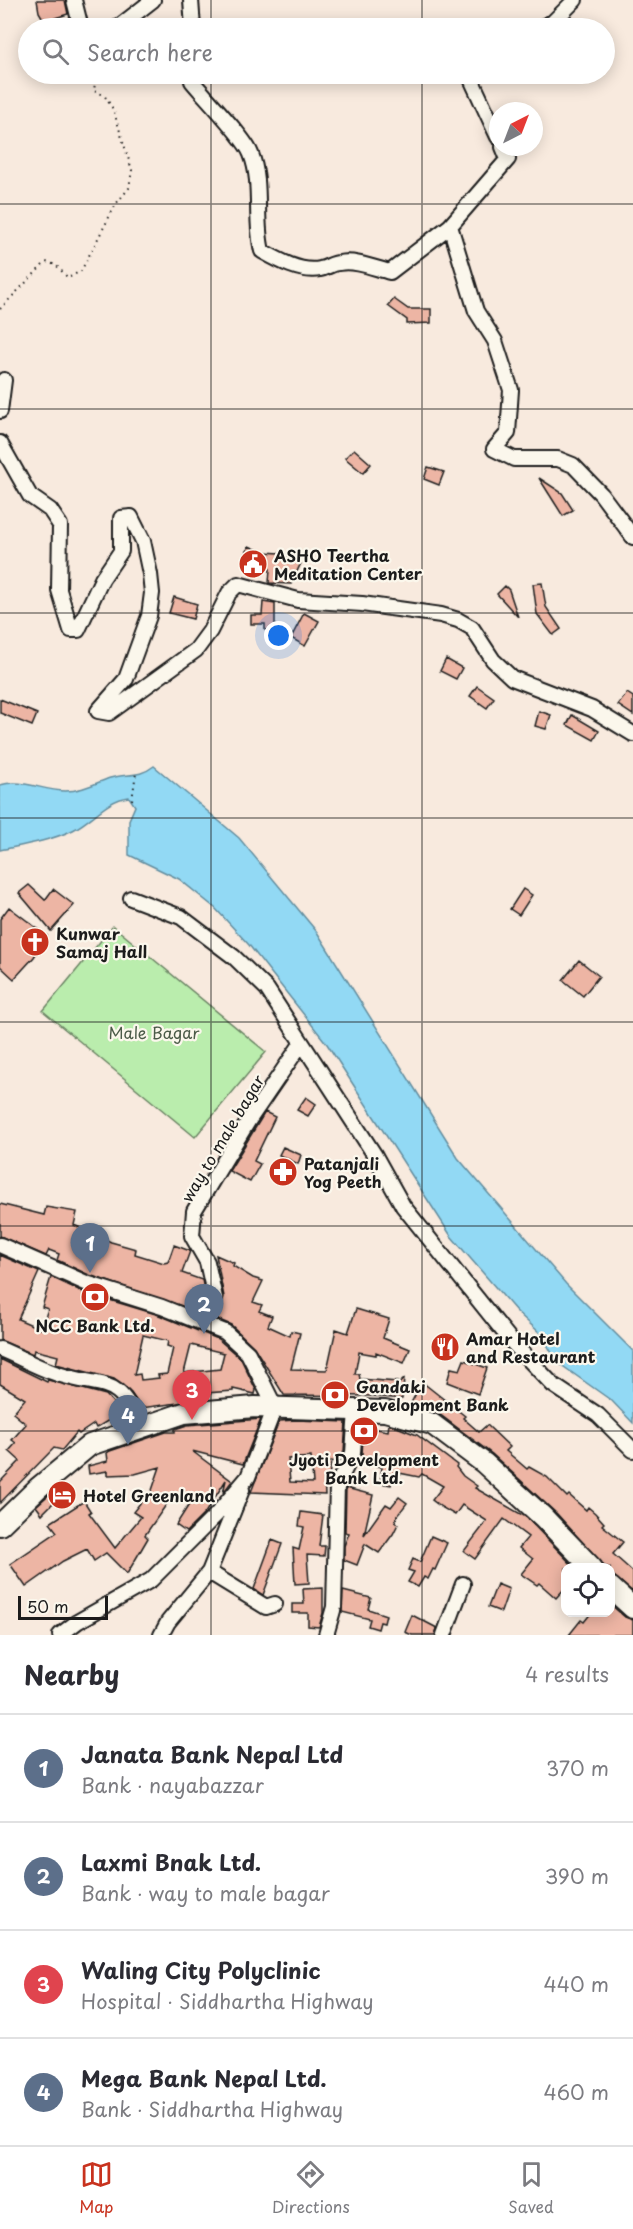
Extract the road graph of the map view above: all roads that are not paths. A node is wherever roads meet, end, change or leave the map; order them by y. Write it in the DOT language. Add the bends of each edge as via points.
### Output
graph roads {
  1 [pos="74,0"];
  2 [pos="153,0"];
  3 [pos="191,0"];
  4 [pos="575,0"];
  5 [pos="78,18"];
  6 [pos="130,18"];
  7 [pos="192,18"];
  8 [pos="557,18"];
  9 [pos="194,84"];
  10 [pos="473,84"];
  11 [pos="489,118"];
  12 [pos="507,156"];
  13 [pos="450,226"];
  14 [pos="4,381"];
  15 [pos="0,411"];
  16 [pos="0,443"];
  17 [pos="633,537"];
  18 [pos="633,734"];
  19 [pos="131,898"];
  20 [pos="301,1044"];
  21 [pos="2,1251"];
  22 [pos="206,1322"];
  23 [pos="0,1349"];
  24 [pos="275,1407"];
  25 [pos="356,1410"];
  26 [pos="140,1427"];
  27 [pos="633,1450"];
  28 [pos="248,1477"];
  29 [pos="0,1525"];
  30 [pos="587,1563"];
  31 [pos="208,1572"];
  32 [pos="463,1584"];
  33 [pos="615,1592"];
  34 [pos="275,1604"];
  35 [pos="633,1608"];
  36 [pos="60,1635"];
  37 [pos="161,1635"];
  38 [pos="326,1635"];
  39 [pos="444,1635"];
  1 -- 5 [label="street"];
  2 -- 6 [label="street"];
  3 -- 7 [label="street"];
  4 -- 8 [label="street"];
  9 -- 13 [label="street" via="251,153 262,251 280,261 318,270 339,262 390,272"];
  10 -- 11 [label="street"];
  12 -- 13 [label="street"];
  13 -- 17 [label="street" via="476,311 495,341 511,390 508,433 494,449 514,459 558,459 573,465"];
  14 -- 15 [label="street"];
  16 -- 18 [label="street" via="30,496 45,504 60,525 59,590 70,630 78,630 102,579 121,551 121,518 132,518 143,541 152,593 149,616 126,679 98,711 109,713 196,650 238,584 298,600 362,604 458,620 472,628 493,660 512,678 592,710"];
  19 -- 20 [label="street" via="182,917 234,957 267,989"];
  20 -- 22 [label="street, way to male bagar" via="194,1211 192,1236 207,1262 215,1298"];
  20 -- 27 [label="street" via="374,1154 403,1206 512,1342 553,1385 598,1415"];
  21 -- 22 [label="street"];
  22 -- 24 [label="street" via="232,1337 248,1353"];
  23 -- 26 [label="street" via="61,1375 105,1383 118,1390"];
  24 -- 25 [label="highway"];
  24 -- 26 [label="highway" via="184,1413"];
  24 -- 28 [label="street"];
  25 -- 30 [label="highway" via="385,1411 432,1424 484,1463"];
  25 -- 38 [label="street" via="353,1453 337,1485 334,1607"];
  26 -- 29 [label="highway" via="90,1445"];
  28 -- 31 [label="street"];
  28 -- 36 [label="street" via="151,1580"];
  31 -- 34 [label="street" via="266,1606"];
  31 -- 37 [label="street"];
  32 -- 39 [label="street"];
  33 -- 35 [label="highway"];
}
